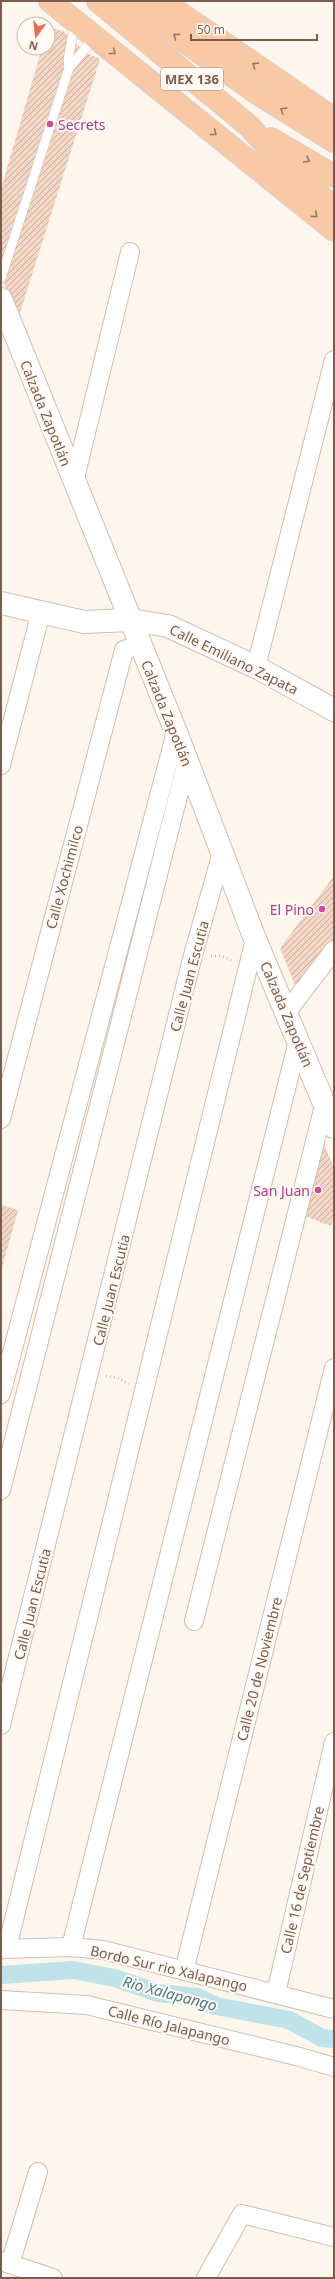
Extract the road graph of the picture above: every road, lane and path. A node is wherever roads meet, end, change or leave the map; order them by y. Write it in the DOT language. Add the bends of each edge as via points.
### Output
graph roads {
  1 [pos="50,1"];
  2 [pos="98,1"];
  3 [pos="128,1"];
  4 [pos="162,1"];
  5 [pos="73,11"];
  6 [pos="93,36"];
  7 [pos="69,68"];
  8 [pos="189,76"];
  9 [pos="334,118"];
  10 [pos="249,126"];
  11 [pos="325,135"];
  12 [pos="334,176"];
  13 [pos="334,208"];
  14 [pos="334,230"];
  15 [pos="130,252"];
  16 [pos="1,278"];
  17 [pos="1,299"];
  18 [pos="334,360"];
  19 [pos="74,482"];
  20 [pos="1,603"];
  21 [pos="41,612"];
  22 [pos="130,620"];
  23 [pos="139,645"];
  24 [pos="256,667"];
  25 [pos="334,710"];
  26 [pos="176,732"];
  27 [pos="187,761"];
  28 [pos="1,765"];
  29 [pos="221,856"];
  30 [pos="254,939"];
  31 [pos="334,950"];
  32 [pos="192,959"];
  33 [pos="246,974"];
  34 [pos="286,1013"];
  35 [pos="298,1041"];
  36 [pos="325,1102"];
  37 [pos="1,1119"];
  38 [pos="334,1127"];
  39 [pos="334,1368"];
  40 [pos="85,1393"];
  41 [pos="1,1394"];
  42 [pos="140,1401"];
  43 [pos="1,1490"];
  44 [pos="194,1621"];
  45 [pos="1,1725"];
  46 [pos="334,1742"];
  47 [pos="71,1947"];
  48 [pos="4,1948"];
  49 [pos="184,1971"];
  50 [pos="276,1993"];
  51 [pos="1,2000"];
  52 [pos="334,2009"];
  53 [pos="334,2067"];
  54 [pos="38,2172"];
  55 [pos="334,2237"];
  56 [pos="6,2263"];
  57 [pos="53,2278"];
  58 [pos="206,2278"];
  1 -- 5 [label="highway"];
  2 -- 8 [label="highway, MEX 136"];
  11 -- 3 [label="highway, MEX 136, one-way" via="256,93"];
  9 -- 4 [label="highway, one-way"];
  5 -- 6 [label="highway"];
  5 -- 7 [label="lane"];
  5 -- 8 [label="highway" via="136,51"];
  6 -- 7 [label="lane"];
  6 -- 14 [label="highway, one-way"];
  7 -- 16 [label="lane"];
  8 -- 10 [label="highway, MEX 136"];
  10 -- 12 [label="highway, one-way"];
  10 -- 13 [label="highway, MEX 136" via="282,162"];
  15 -- 19 [label="street"];
  17 -- 19 [label="street, Calzada Zapotlán"];
  18 -- 24 [label="street"];
  19 -- 22 [label="street, Calzada Zapotlán"];
  20 -- 21 [label="street, Calle Emiliano Zapata"];
  21 -- 22 [label="street, Calle Emiliano Zapata" via="84,622"];
  21 -- 28 [label="street"];
  22 -- 23 [label="street, Calzada Zapotlán"];
  22 -- 24 [label="street, Calle Emiliano Zapata" via="168,626"];
  23 -- 26 [label="street, Calzada Zapotlán"];
  23 -- 37 [label="street, Calle Xochimilco" via="124,650"];
  24 -- 25 [label="street, Calle Emiliano Zapata"];
  26 -- 27 [label="street, Calzada Zapotlán"];
  26 -- 41 [label="street"];
  27 -- 29 [label="street, Calzada Zapotlán"];
  27 -- 43 [label="street"];
  29 -- 30 [label="street, Calzada Zapotlán"];
  29 -- 32 [label="street, Calle Juan Escutia"];
  30 -- 33 [label="street"];
  30 -- 34 [label="street, Calzada Zapotlán"];
  31 -- 34 [label="street"];
  32 -- 33 [label="path" via="204,955 221,956 235,961"];
  32 -- 40 [label="street, Calle Juan Escutia"];
  33 -- 42 [label="street"];
  34 -- 35 [label="street, Calzada Zapotlán"];
  35 -- 36 [label="street, Calzada Zapotlán"];
  35 -- 47 [label="street"];
  36 -- 38 [label="street, Calzada Zapotlán"];
  36 -- 44 [label="street"];
  39 -- 49 [label="street, Calle 20 de Noviembre"];
  40 -- 42 [label="path" via="100,1374 118,1378 136,1387"];
  40 -- 45 [label="street, Calle Juan Escutia"];
  42 -- 48 [label="street"];
  46 -- 50 [label="street, Calle 16 de Septiembre"];
  47 -- 48 [label="street, Bordo Sur rio Xalapango"];
  47 -- 49 [label="street, Bordo Sur rio Xalapango" via="103,1950"];
  49 -- 50 [label="street, Bordo Sur rio Xalapango"];
  50 -- 52 [label="street, Bordo Sur rio Xalapango"];
  51 -- 53 [label="street, Calle Río Jalapango" via="87,2005"];
  54 -- 56 [label="street"];
  55 -- 58 [label="street" via="242,2214"];
  56 -- 57 [label="street"];
}
